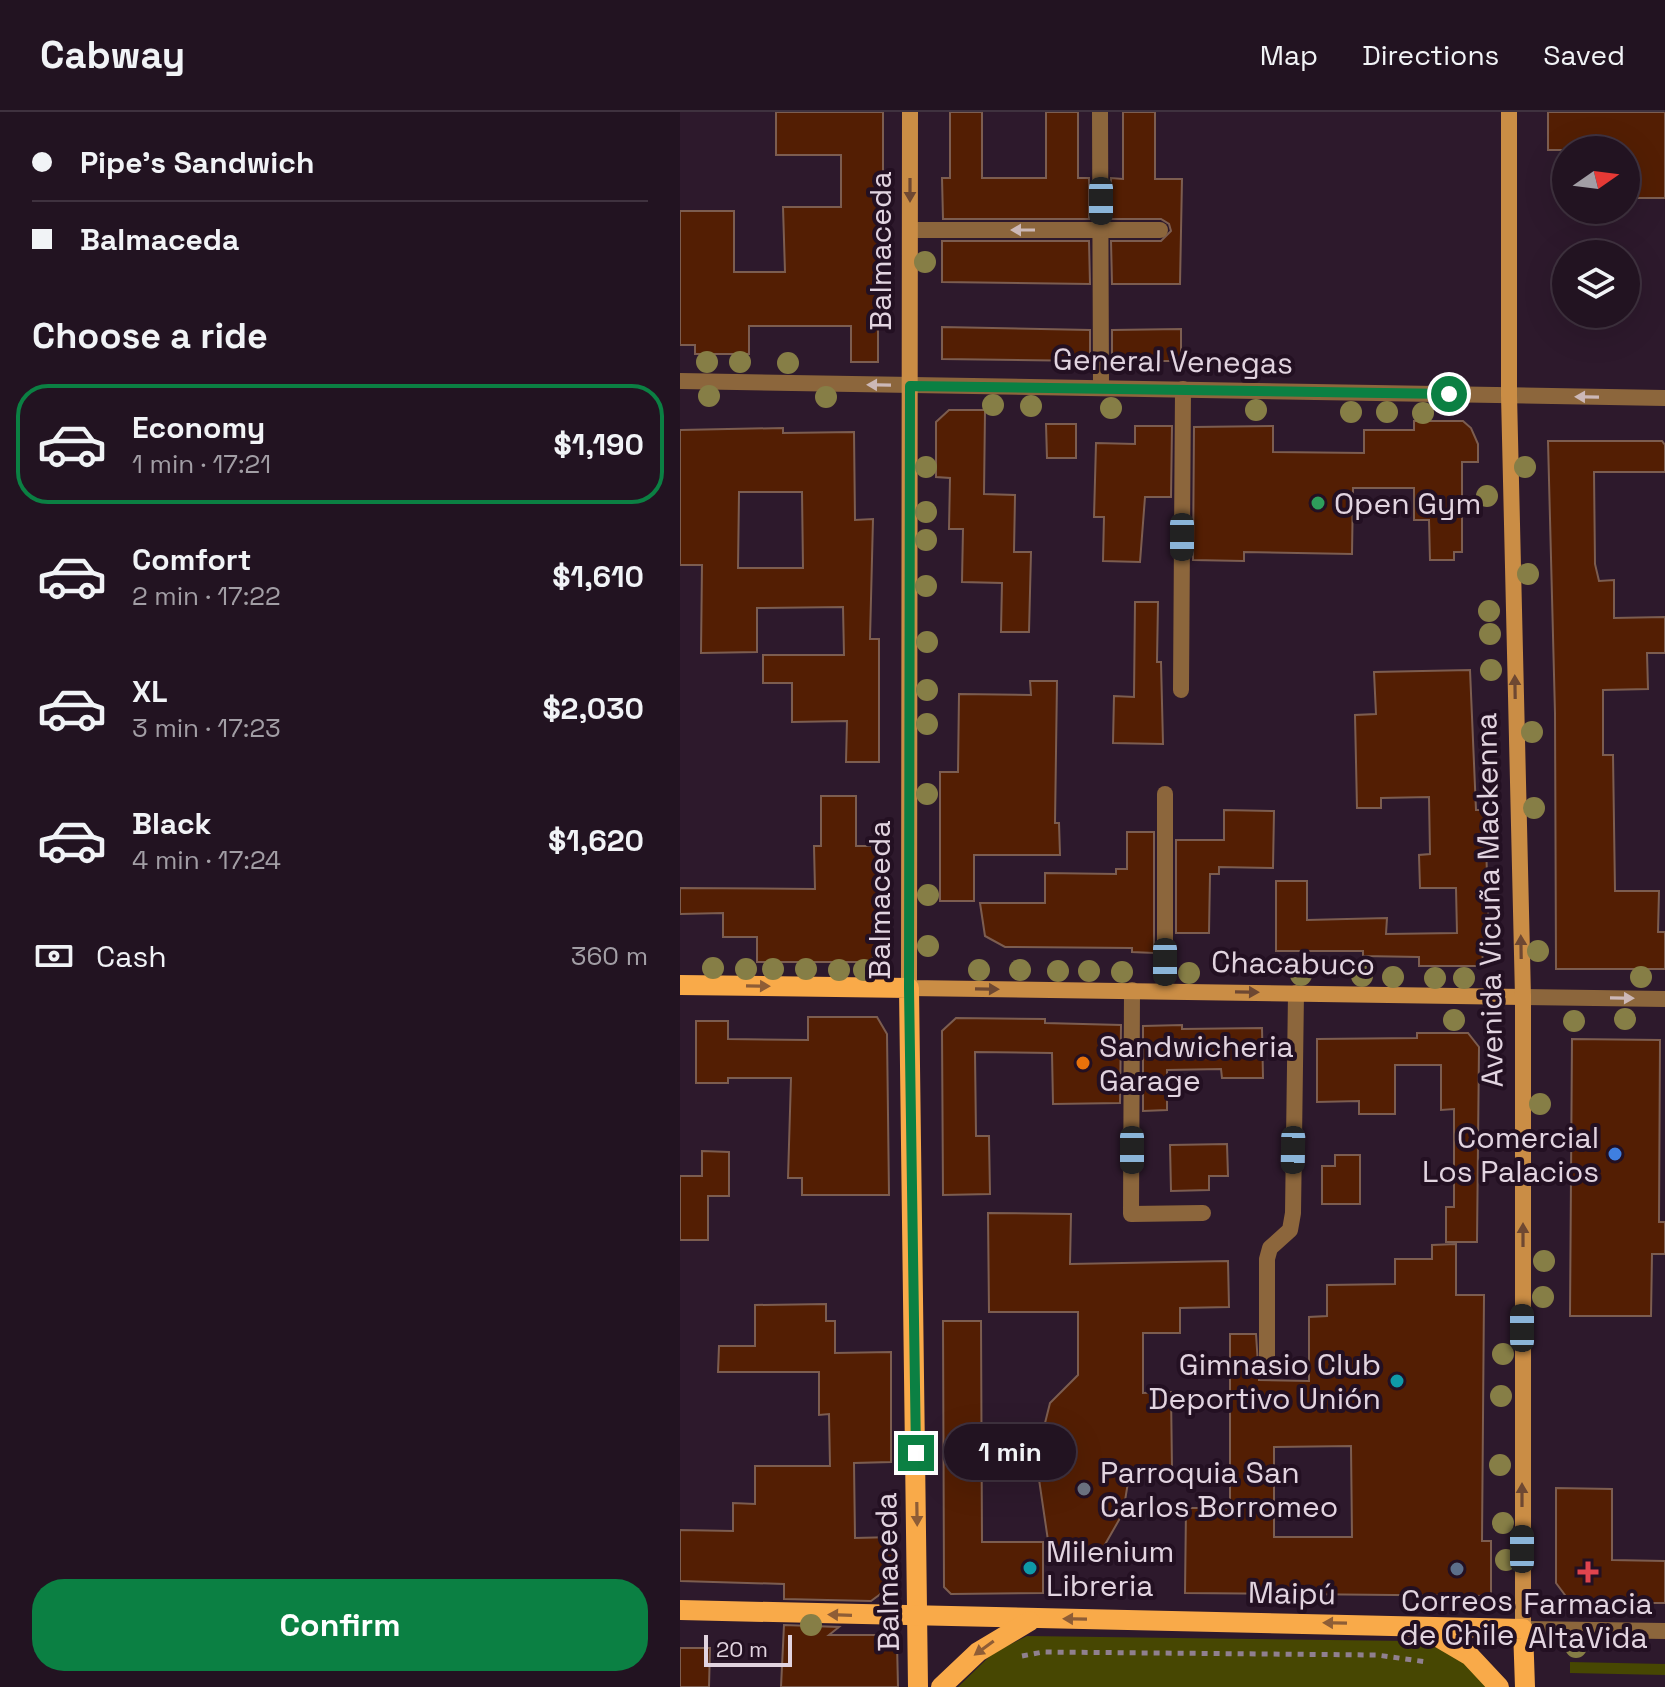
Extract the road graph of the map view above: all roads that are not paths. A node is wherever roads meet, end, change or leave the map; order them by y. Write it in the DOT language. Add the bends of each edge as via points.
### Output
graph roads {
  1 [pos="910,112"];
  2 [pos="1100,112"];
  3 [pos="1509,112"];
  4 [pos="910,230"];
  5 [pos="1101,230"];
  6 [pos="1160,230"];
  7 [pos="680,381"];
  8 [pos="910,386"];
  9 [pos="1101,388"];
  10 [pos="1183,389"];
  11 [pos="1509,395"];
  12 [pos="1665,398"];
  13 [pos="1181,690"];
  14 [pos="1165,794"];
  15 [pos="680,985"];
  16 [pos="909,988"];
  17 [pos="1132,990"];
  18 [pos="1165,990"];
  19 [pos="1296,993"];
  20 [pos="1523,997"];
  21 [pos="1665,999"];
  22 [pos="1203,1213"];
  23 [pos="1267,1368"];
  24 [pos="680,1610"];
  25 [pos="918,1617"];
  26 [pos="1034,1619"];
  27 [pos="1413,1625"];
  28 [pos="1523,1629"];
  29 [pos="1665,1631"];
  30 [pos="918,1687"];
  31 [pos="941,1687"];
  32 [pos="1499,1687"];
  33 [pos="1525,1687"];
  1 -- 4 [label="main road, Balmaceda, one-way"];
  2 -- 5 [label="street"];
  3 -- 11 [label="main road, Avenida Vicuña Mackenna"];
  5 -- 4 [label="street, one-way"];
  4 -- 8 [label="main road, Balmaceda"];
  5 -- 6 [label="street"];
  5 -- 9 [label="street"];
  8 -- 7 [label="street, General Venegas, one-way"];
  8 -- 9 [label="street, General Venegas"];
  8 -- 16 [label="main road, Balmaceda"];
  9 -- 10 [label="street, General Venegas"];
  10 -- 11 [label="street, General Venegas"];
  10 -- 13 [label="street"];
  12 -- 11 [label="street, General Venegas, one-way"];
  20 -- 11 [label="main road, Avenida Vicuña Mackenna, one-way"];
  14 -- 18 [label="street"];
  15 -- 16 [label="main road, Chacabuco, one-way"];
  16 -- 17 [label="main road, Chacabuco, one-way"];
  16 -- 25 [label="main road, Balmaceda, one-way"];
  17 -- 18 [label="main road, Chacabuco"];
  17 -- 22 [label="street" via="1131,1214"];
  18 -- 19 [label="main road, Chacabuco, one-way"];
  19 -- 20 [label="main road, Chacabuco"];
  19 -- 23 [label="street" via="1293,1213 1290,1230 1270,1248 1267,1259"];
  20 -- 21 [label="street, Chacabuco, one-way"];
  28 -- 20 [label="main road, Avenida Vicuña Mackenna, one-way"];
  25 -- 24 [label="main road, Maipú, one-way"];
  25 -- 26 [label="main road, Maipú"];
  25 -- 30 [label="main road, Balmaceda"];
  27 -- 26 [label="main road, Maipú, one-way"];
  26 -- 31 [label="main road, one-way" via="978,1652"];
  27 -- 28 [label="main road, Maipú"];
  27 -- 32 [label="main road" via="1452,1643"];
  28 -- 29 [label="street, Maipú"];
  28 -- 33 [label="main road, Avenida Vicuña Mackenna"];
}
